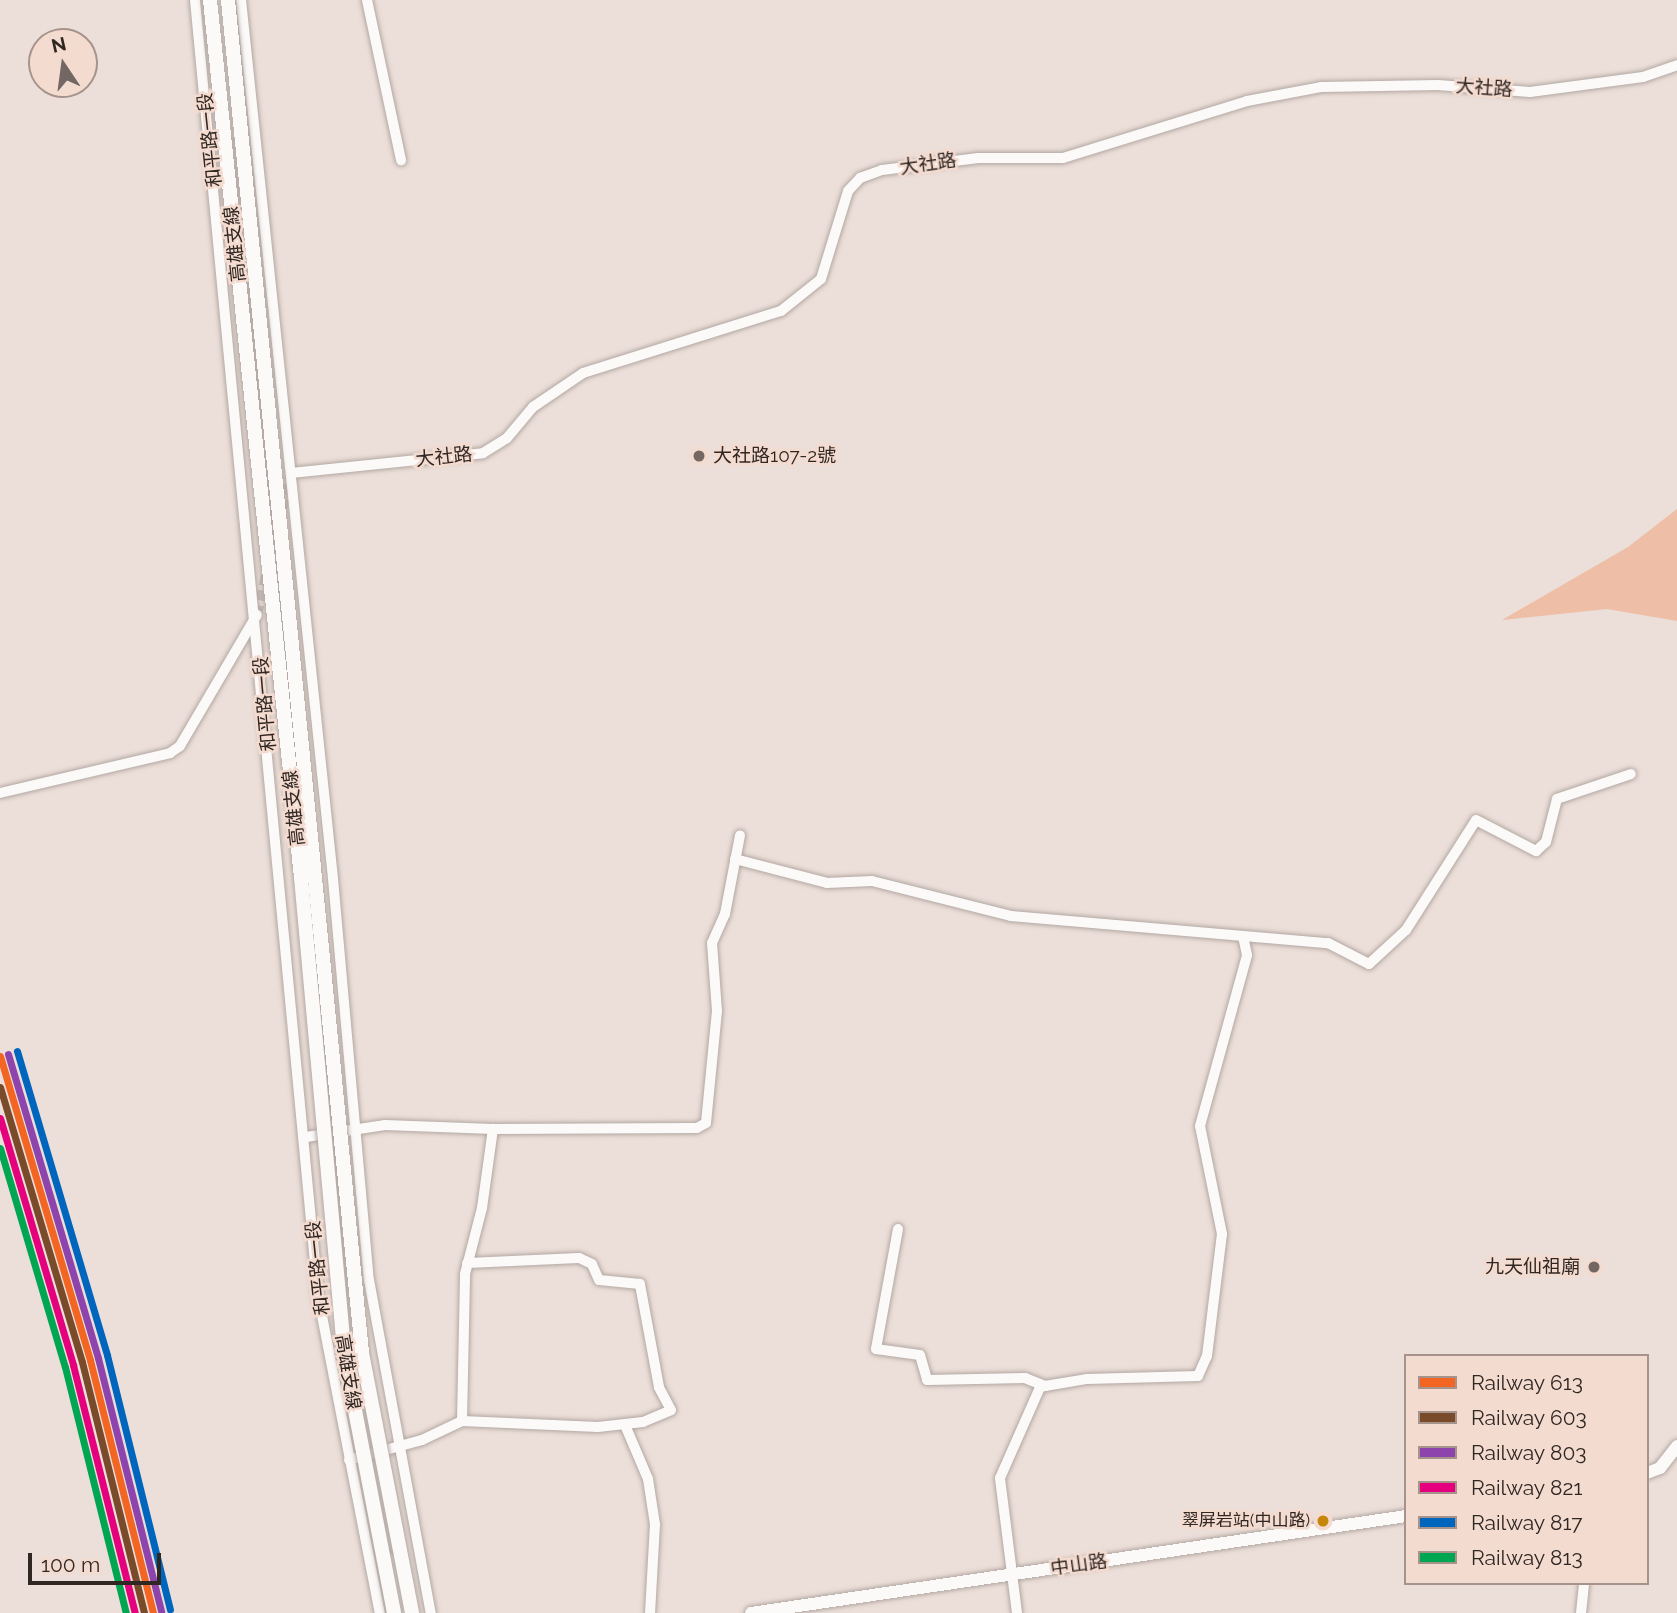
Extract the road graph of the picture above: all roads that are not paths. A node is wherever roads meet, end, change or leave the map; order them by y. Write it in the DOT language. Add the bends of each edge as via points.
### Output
graph roads {
  1 [pos="195,0"];
  2 [pos="210,0"];
  3 [pos="218,0"];
  4 [pos="228,0"];
  5 [pos="241,0"];
  6 [pos="367,0"];
  7 [pos="1677,65"];
  8 [pos="401,160"];
  9 [pos="267,257"];
  10 [pos="291,473"];
  11 [pos="257,615"];
  12 [pos="1631,774"];
  13 [pos="0,793"];
  14 [pos="740,835"];
  15 [pos="735,859"];
  16 [pos="1243,936"];
  17 [pos="356,1129"];
  18 [pos="493,1129"];
  19 [pos="306,1137"];
  20 [pos="898,1228"];
  21 [pos="467,1263"];
  22 [pos="1041,1385"];
  23 [pos="462,1421"];
  24 [pos="625,1425"];
  25 [pos="1677,1446"];
  26 [pos="397,1447"];
  27 [pos="349,1460"];
  28 [pos="1649,1472"];
  29 [pos="1404,1516"];
  30 [pos="364,1536"];
  31 [pos="1011,1575"];
  32 [pos="1584,1585"];
  33 [pos="380,1613"];
  34 [pos="394,1613"];
  35 [pos="403,1613"];
  36 [pos="412,1613"];
  37 [pos="431,1613"];
  38 [pos="650,1613"];
  39 [pos="751,1613"];
  40 [pos="1017,1613"];
  41 [pos="1581,1613"];
  1 -- 11 [label="street, 和平路一段"];
  2 -- 34 [label="highway, 高雄支線, bridge" via="344,1353"];
  3 -- 9 [label="street, 和平路一段" via="228,103"];
  4 -- 36 [label="highway, 高雄支線, bridge" via="362,1353"];
  5 -- 9 [label="street, 和平路一段"];
  6 -- 8 [label="street"];
  7 -- 10 [label="street, 大社路" via="1643,77 1530,92 1438,85 1321,87 1247,101 1063,158 978,158 882,170 860,178 848,191 821,279 782,311 583,373 533,407 508,439 483,453"];
  9 -- 10 [label="street, 和平路一段"];
  10 -- 17 [label="street, 和平路一段"];
  11 -- 13 [label="street" via="180,746 170,753"];
  11 -- 19 [label="street, 和平路一段"];
  12 -- 16 [label="street" via="1557,799 1546,842 1536,851 1476,820 1406,930 1368,964 1339,945"];
  14 -- 15 [label="street"];
  15 -- 16 [label="street" via="827,883 872,881 1011,916"];
  15 -- 18 [label="street" via="725,914 712,943 716,1036 706,1123 696,1128"];
  16 -- 22 [label="street" via="1247,955 1200,1126 1222,1234 1203,1371 1192,1378"];
  17 -- 18 [label="street" via="412,1125"];
  17 -- 19 [label="street"];
  17 -- 26 [label="street, 和平路一段" via="375,1334"];
  18 -- 21 [label="street" via="482,1208"];
  19 -- 27 [label="street, 和平路一段" via="318,1296"];
  20 -- 22 [label="street" via="877,1352 920,1355 924,1376 931,1381 1012,1378"];
  21 -- 23 [label="street"];
  21 -- 24 [label="street" via="579,1258 592,1264 599,1280 642,1286 659,1387 671,1410"];
  22 -- 31 [label="street" via="1000,1478"];
  23 -- 24 [label="street"];
  23 -- 26 [label="street"];
  24 -- 38 [label="street" via="648,1479 655,1524"];
  25 -- 28 [label="main road" via="1660,1468"];
  26 -- 27 [label="street"];
  26 -- 37 [label="street, 和平路一段"];
  27 -- 30 [label="street, 和平路一段"];
  29 -- 31 [label="main road, 中山路"];
  30 -- 33 [label="street, 和平路一段"];
  30 -- 35 [label="street" via="393,1562"];
  31 -- 39 [label="main road, 中山路"];
  31 -- 40 [label="street"];
  32 -- 41 [label="street"];
}
